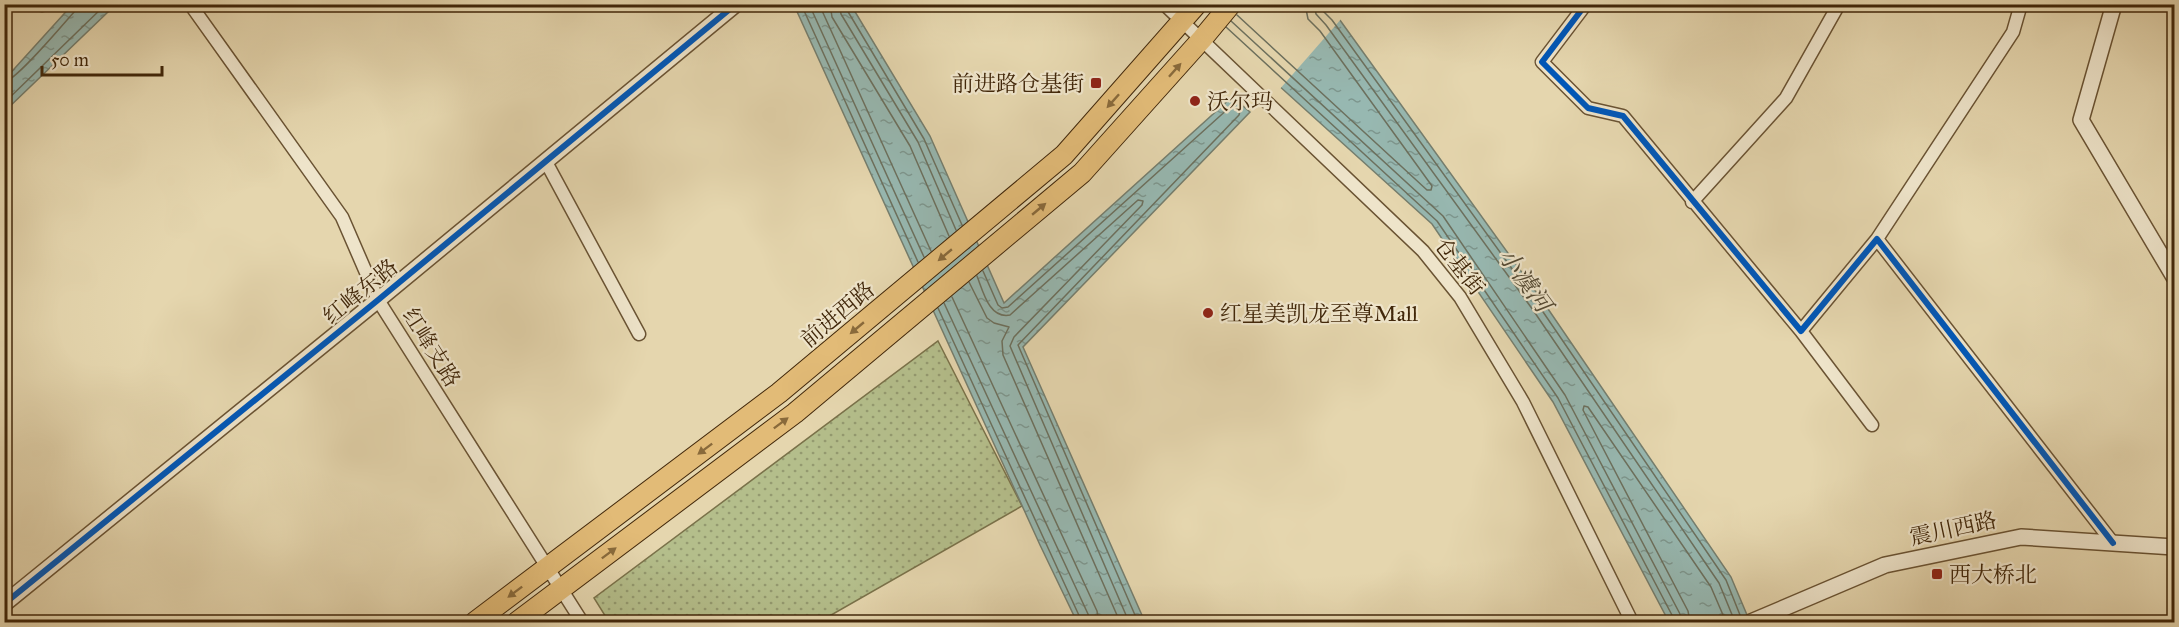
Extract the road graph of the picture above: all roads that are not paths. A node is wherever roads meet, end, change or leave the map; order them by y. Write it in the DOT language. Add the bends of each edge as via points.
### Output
graph roads {
  1 [pos="190,4"];
  2 [pos="736,4"];
  3 [pos="1164,4"];
  4 [pos="1231,4"];
  5 [pos="1586,4"];
  6 [pos="1839,4"];
  7 [pos="2021,4"];
  8 [pos="2114,4"];
  9 [pos="1191,12"];
  10 [pos="1207,34"];
  11 [pos="546,162"];
  12 [pos="1692,202"];
  13 [pos="1877,239"];
  14 [pos="2175,277"];
  15 [pos="378,300"];
  16 [pos="1801,331"];
  17 [pos="639,334"];
  18 [pos="1872,425"];
  19 [pos="2113,543"];
  20 [pos="2175,547"];
  21 [pos="547,568"];
  22 [pos="562,588"];
  23 [pos="4,604"];
  24 [pos="475,622"];
  25 [pos="517,622"];
  26 [pos="582,622"];
  27 [pos="1632,622"];
  28 [pos="1752,622"];
  1 -- 15 [label="street, 红峰支路" via="342,217"];
  2 -- 11 [label="street, 红峰东路"];
  3 -- 9 [label="street, 仓基街"];
  4 -- 10 [label="main road"];
  5 -- 12 [label="street" via="1542,62 1588,108 1623,116"];
  6 -- 12 [label="street" via="1786,98"];
  7 -- 13 [label="street" via="2013,32"];
  8 -- 14 [label="street" via="2081,120"];
  9 -- 10 [label="street, 仓基街"];
  9 -- 21 [label="main road, 前进西路, one-way" via="1065,155 779,393"];
  22 -- 10 [label="main road, one-way" via="795,413 1082,173"];
  10 -- 27 [label="street, 仓基街" via="1423,251 1460,297 1523,402"];
  11 -- 15 [label="street, 红峰东路"];
  11 -- 17 [label="street"];
  12 -- 16 [label="street"];
  13 -- 16 [label="street"];
  13 -- 19 [label="street"];
  15 -- 21 [label="street, 红峰支路"];
  15 -- 23 [label="street, 红峰东路"];
  16 -- 18 [label="street"];
  19 -- 20 [label="street, 震川西路"];
  19 -- 28 [label="street, 震川西路" via="2021,537 1885,565"];
  21 -- 22 [label="street, 红峰支路"];
  21 -- 24 [label="main road, 前进西路, one-way"];
  22 -- 25 [label="main road"];
  22 -- 26 [label="street, 红峰支路"];
}
